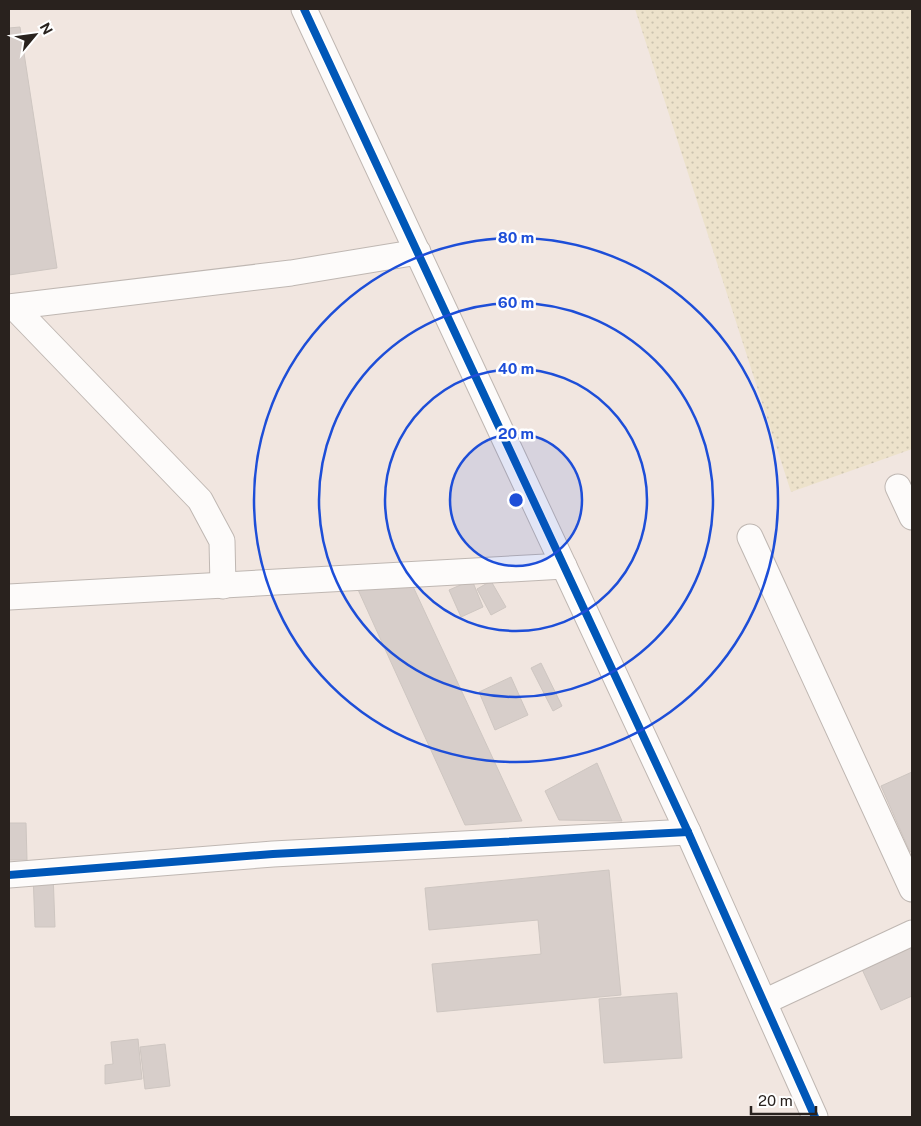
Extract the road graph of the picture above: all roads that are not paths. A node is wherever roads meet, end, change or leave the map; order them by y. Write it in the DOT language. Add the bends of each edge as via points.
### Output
graph roads {
  1 [pos="304,9"];
  2 [pos="418,252"];
  3 [pos="11,307"];
  4 [pos="898,487"];
  5 [pos="912,517"];
  6 [pos="750,537"];
  7 [pos="564,566"];
  8 [pos="223,586"];
  9 [pos="9,597"];
  10 [pos="688,832"];
  11 [pos="9,875"];
  12 [pos="912,889"];
  13 [pos="912,933"];
  14 [pos="764,1002"];
  15 [pos="815,1117"];
  1 -- 2 [label="street"];
  2 -- 3 [label="street" via="291,273"];
  2 -- 7 [label="street"];
  3 -- 8 [label="street" via="200,500 222,541"];
  4 -- 5 [label="street"];
  6 -- 12 [label="street"];
  7 -- 8 [label="street"];
  7 -- 10 [label="street"];
  8 -- 9 [label="street"];
  10 -- 11 [label="street" via="273,854"];
  10 -- 14 [label="street"];
  13 -- 14 [label="street"];
  14 -- 15 [label="street"];
}
